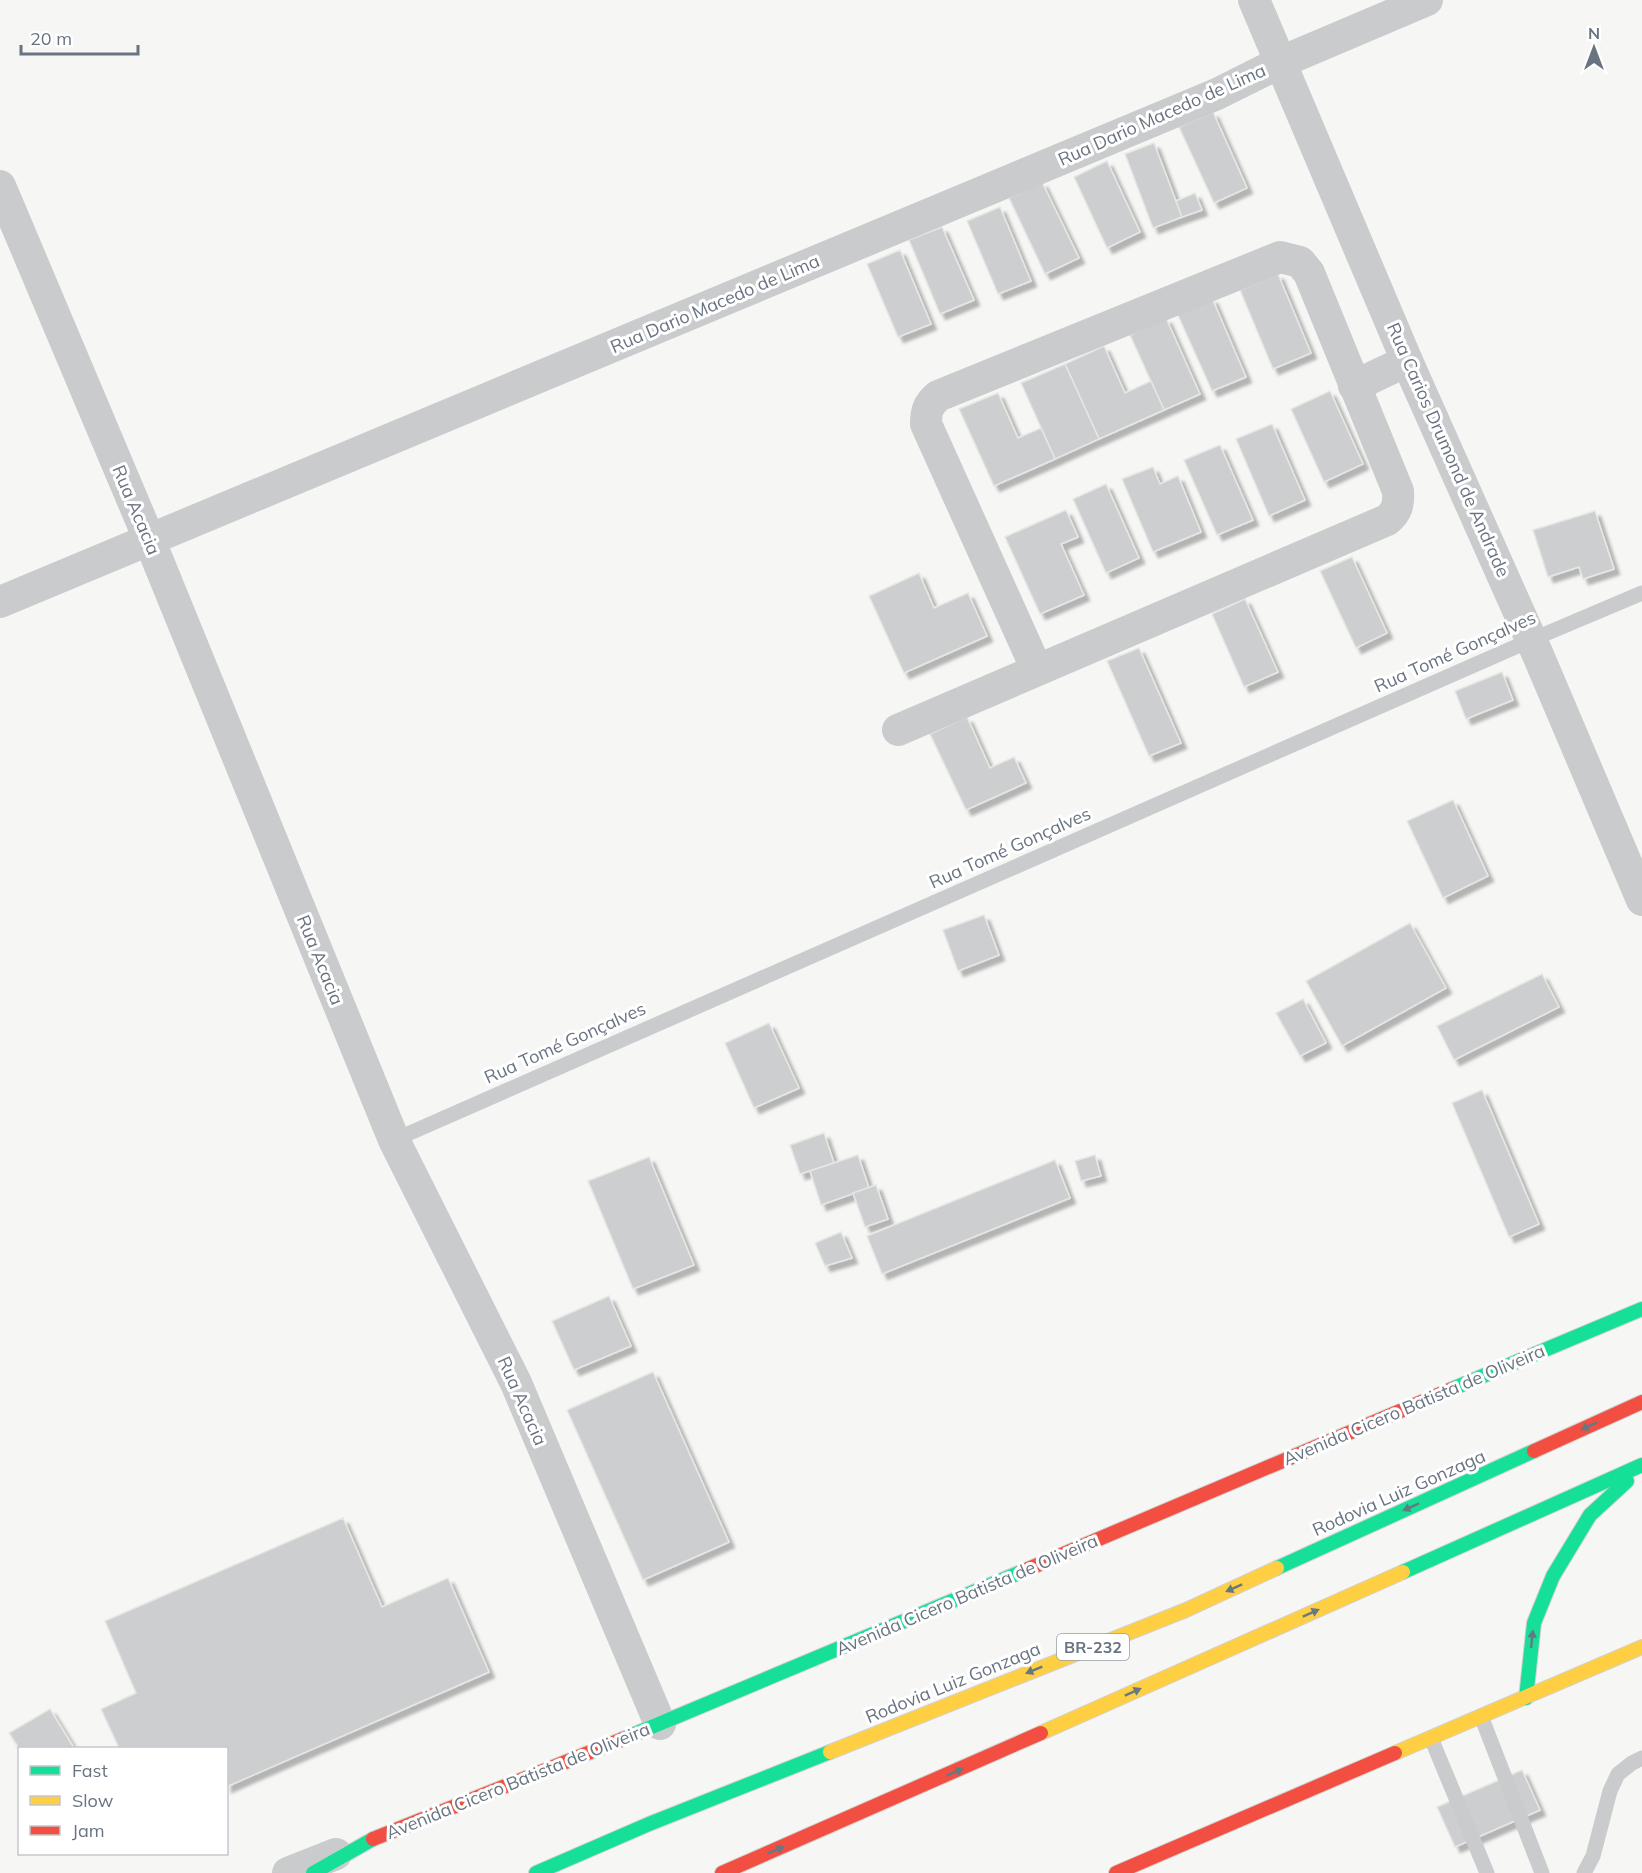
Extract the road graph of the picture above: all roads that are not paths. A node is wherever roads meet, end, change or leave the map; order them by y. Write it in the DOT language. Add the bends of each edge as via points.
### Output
graph roads {
  1 [pos="1254,0"];
  2 [pos="1427,0"];
  3 [pos="1281,62"];
  4 [pos="0,186"];
  5 [pos="1407,361"];
  6 [pos="1354,386"];
  7 [pos="149,539"];
  8 [pos="1642,593"];
  9 [pos="0,602"];
  10 [pos="1531,640"];
  11 [pos="1036,670"];
  12 [pos="898,730"];
  13 [pos="1642,900"];
  14 [pos="394,1140"];
  15 [pos="1642,1309"];
  16 [pos="1642,1402"];
  17 [pos="1642,1465"];
  18 [pos="1642,1647"];
  19 [pos="1526,1698"];
  20 [pos="1481,1716"];
  21 [pos="660,1724"];
  22 [pos="1431,1738"];
  23 [pos="1642,1758"];
  24 [pos="373,1839"];
  25 [pos="288,1873"];
  26 [pos="313,1873"];
  27 [pos="536,1873"];
  28 [pos="723,1873"];
  29 [pos="1116,1873"];
  30 [pos="1487,1873"];
  31 [pos="1542,1873"];
  32 [pos="1584,1873"];
  1 -- 3 [label="street, Rua Carios Drumond de Andrade"];
  2 -- 3 [label="street, Rua Dario Macedo de Lima"];
  3 -- 5 [label="street, Rua Carios Drumond de Andrade"];
  3 -- 7 [label="street, Rua Dario Macedo de Lima" via="1218,94"];
  4 -- 7 [label="street, Rua Acacia"];
  5 -- 6 [label="street"];
  5 -- 10 [label="street, Rua Carios Drumond de Andrade"];
  6 -- 11 [label="street" via="1398,491 1395,514"];
  6 -- 11 [label="street" via="1309,273 1300,262 1280,257 938,396 926,411 926,424"];
  7 -- 9 [label="street, Rua Dario Macedo de Lima"];
  7 -- 14 [label="street, Rua Acacia"];
  8 -- 10 [label="lane, Rua Tomé Gonçalves"];
  10 -- 13 [label="street, Rua Carios Drumond de Andrade"];
  10 -- 14 [label="lane, Rua Tomé Gonçalves"];
  11 -- 12 [label="street"];
  14 -- 21 [label="street, Rua Acacia" via="516,1383"];
  15 -- 21 [label="main road, Avenida Cicero Batista de Oliveira"];
  16 -- 27 [label="main road, Rodovia Luiz Gonzaga / BR-232, one-way" via="1186,1610 649,1824"];
  19 -- 17 [label="main road, one-way" via="1534,1623 1553,1576 1590,1515"];
  28 -- 17 [label="main road, one-way"];
  18 -- 19 [label="main road"];
  19 -- 20 [label="main road"];
  20 -- 22 [label="main road"];
  20 -- 31 [label="lane"];
  21 -- 24 [label="main road, Avenida Cicero Batista de Oliveira"];
  22 -- 29 [label="main road"];
  22 -- 30 [label="lane"];
  23 -- 32 [label="lane" via="1618,1774"];
  24 -- 25 [label="street, Avenida Cicero Batista de Oliveira"];
  24 -- 26 [label="main road"];
}
